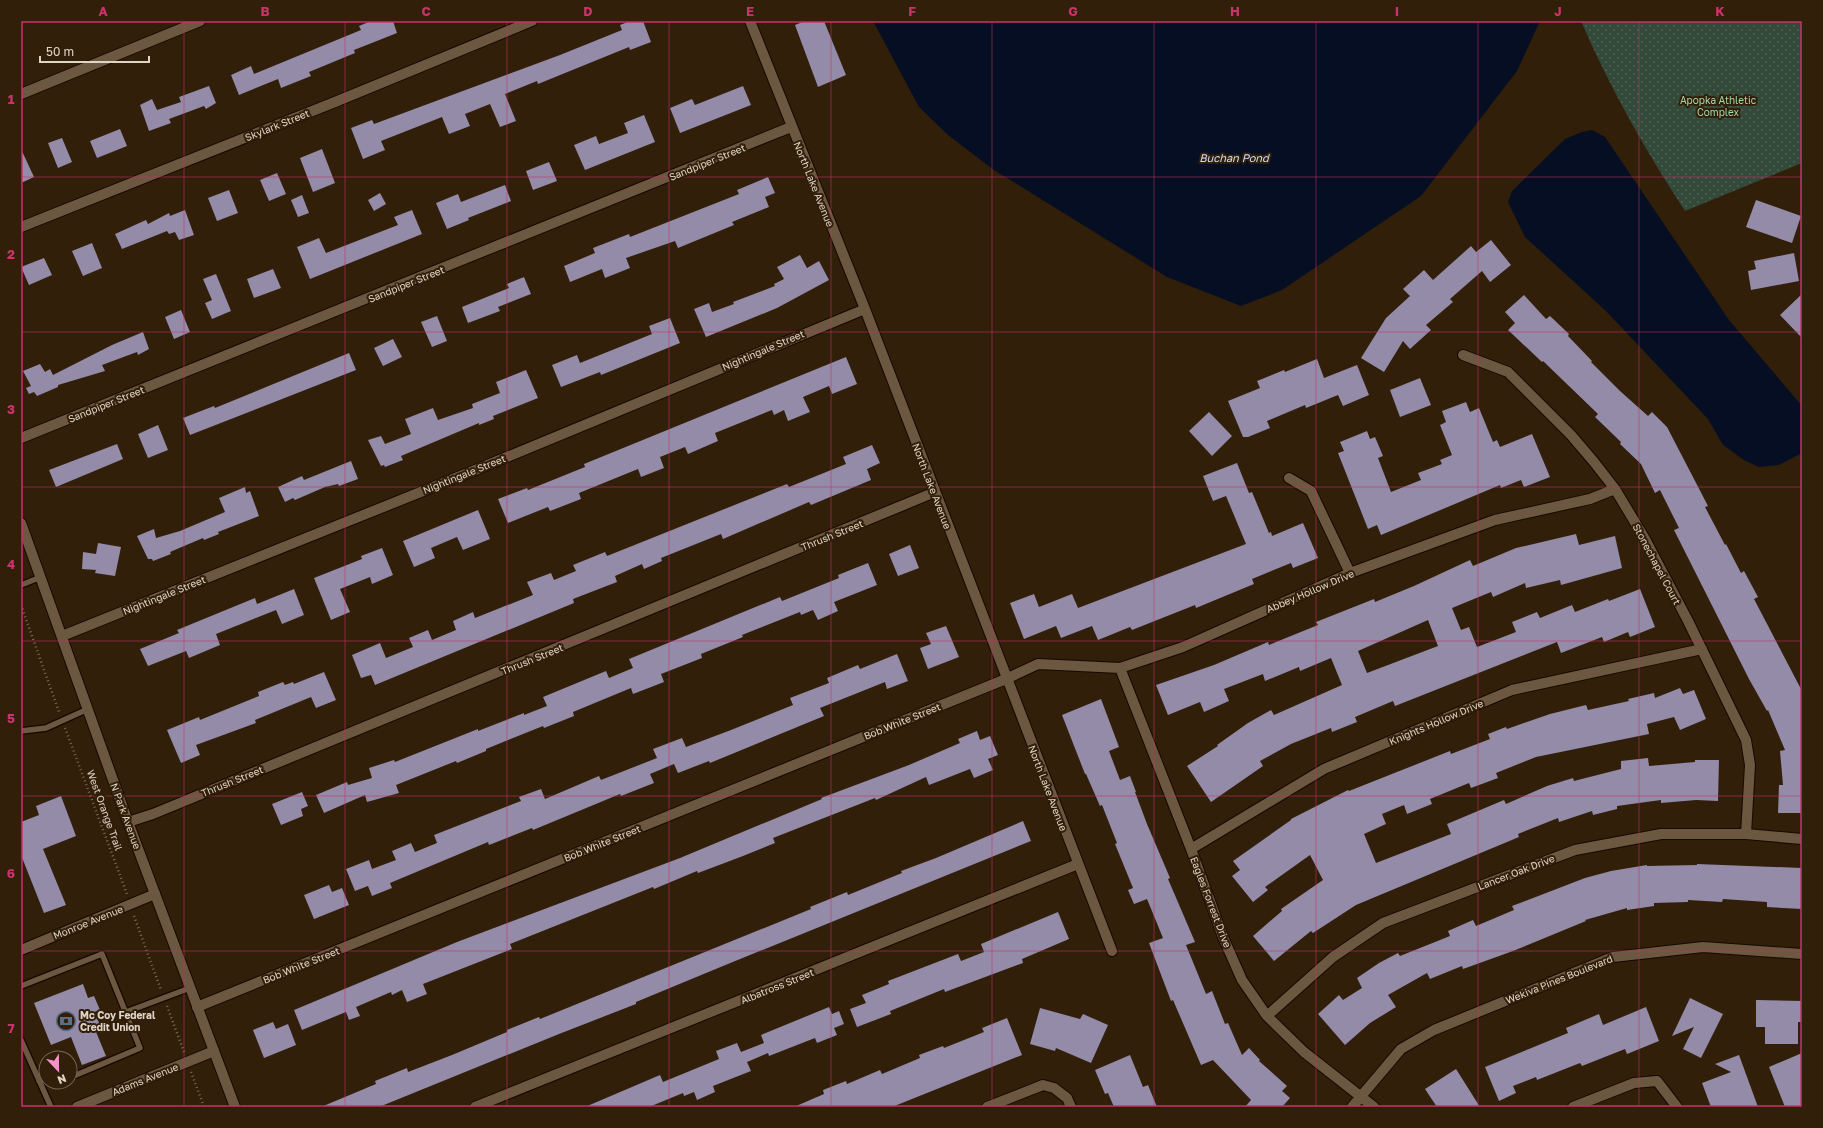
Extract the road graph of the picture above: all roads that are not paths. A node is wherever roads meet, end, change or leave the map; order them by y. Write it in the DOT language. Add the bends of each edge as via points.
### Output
graph roads {
  1 [pos="200,21"];
  2 [pos="532,21"];
  3 [pos="750,21"];
  4 [pos="21,94"];
  5 [pos="791,127"];
  6 [pos="21,227"];
  7 [pos="864,309"];
  8 [pos="1463,355"];
  9 [pos="21,438"];
  10 [pos="1289,478"];
  11 [pos="1615,489"];
  12 [pos="935,492"];
  13 [pos="22,528"];
  14 [pos="1350,573"];
  15 [pos="41,577"];
  16 [pos="21,585"];
  17 [pos="62,636"];
  18 [pos="1702,649"];
  19 [pos="1120,668"];
  20 [pos="1006,679"];
  21 [pos="88,709"];
  22 [pos="21,731"];
  23 [pos="128,822"];
  24 [pos="1746,834"];
  25 [pos="1802,839"];
  26 [pos="1191,849"];
  27 [pos="1078,864"];
  28 [pos="155,894"];
  29 [pos="21,950"];
  30 [pos="1112,951"];
  31 [pos="1802,954"];
  32 [pos="21,986"];
  33 [pos="190,988"];
  34 [pos="197,1007"];
  35 [pos="126,1012"];
  36 [pos="1267,1016"];
  37 [pos="21,1040"];
  38 [pos="214,1051"];
  39 [pos="78,1074"];
  40 [pos="38,1079"];
  41 [pos="43,1090"];
  42 [pos="1360,1096"];
  43 [pos="50,1107"];
  44 [pos="77,1107"];
  45 [pos="234,1107"];
  46 [pos="475,1107"];
  47 [pos="988,1107"];
  48 [pos="1071,1107"];
  49 [pos="1352,1107"];
  50 [pos="1374,1107"];
  51 [pos="1573,1107"];
  52 [pos="1677,1107"];
  1 -- 4 [label="street"];
  2 -- 6 [label="street, Skylark Street"];
  3 -- 5 [label="street, North Lake Avenue"];
  5 -- 7 [label="street, North Lake Avenue"];
  5 -- 9 [label="street, Sandpiper Street"];
  7 -- 12 [label="street, North Lake Avenue"];
  7 -- 17 [label="street, Nightingale Street" via="480,468"];
  8 -- 11 [label="street, Stonechapel Court" via="1508,372 1571,435"];
  10 -- 14 [label="street" via="1311,491"];
  11 -- 14 [label="street, Abbey Hollow Drive" via="1590,500 1496,520"];
  11 -- 18 [label="street, Stonechapel Court" via="1645,538"];
  12 -- 20 [label="street, North Lake Avenue"];
  12 -- 23 [label="street, Thrush Street" via="153,814"];
  13 -- 15 [label="street, N Park Avenue"];
  14 -- 19 [label="street, Abbey Hollow Drive" via="1183,647"];
  15 -- 16 [label="lane"];
  15 -- 17 [label="street, N Park Avenue"];
  17 -- 21 [label="street, N Park Avenue"];
  18 -- 24 [label="street, Stonechapel Court" via="1746,740 1750,766"];
  18 -- 26 [label="street, Knights Hollow Drive" via="1512,690 1324,769"];
  19 -- 20 [label="street, Abbey Hollow Drive" via="1038,664"];
  19 -- 26 [label="street, Eagles Forrest Drive"];
  20 -- 27 [label="street, North Lake Avenue"];
  20 -- 34 [label="street, Bob White Street"];
  21 -- 22 [label="lane" via="46,728"];
  21 -- 23 [label="street, N Park Avenue"];
  23 -- 28 [label="street, N Park Avenue"];
  24 -- 25 [label="street, Lancer Oak Drive"];
  24 -- 36 [label="street, Lancer Oak Drive" via="1661,834 1575,850 1468,890 1383,923 1332,957"];
  26 -- 36 [label="street, Eagles Forrest Drive" via="1223,937 1242,980"];
  27 -- 30 [label="street, North Lake Avenue"];
  27 -- 46 [label="street, Albatross Street"];
  28 -- 29 [label="street, Monroe Avenue"];
  28 -- 33 [label="street, N Park Avenue"];
  31 -- 42 [label="street, Wekiva Pines Boulevard" via="1702,947 1613,957 1434,1030 1401,1049"];
  32 -- 35 [label="lane" via="102,954"];
  33 -- 34 [label="street, N Park Avenue"];
  33 -- 35 [label="lane"];
  34 -- 38 [label="street, N Park Avenue"];
  35 -- 39 [label="lane" via="140,1048"];
  36 -- 42 [label="street, Eagles Forrest Drive" via="1304,1052"];
  37 -- 40 [label="lane"];
  38 -- 44 [label="street, Adams Avenue"];
  38 -- 45 [label="street, N Park Avenue"];
  41 -- 43 [label="lane"];
  42 -- 49 [label="street, Wekiva Pines Boulevard"];
  42 -- 50 [label="street, Eagles Forrest Drive"];
  47 -- 48 [label="street" via="1044,1085 1054,1088 1067,1098"];
  51 -- 52 [label="street" via="1634,1083 1657,1081"];
}
